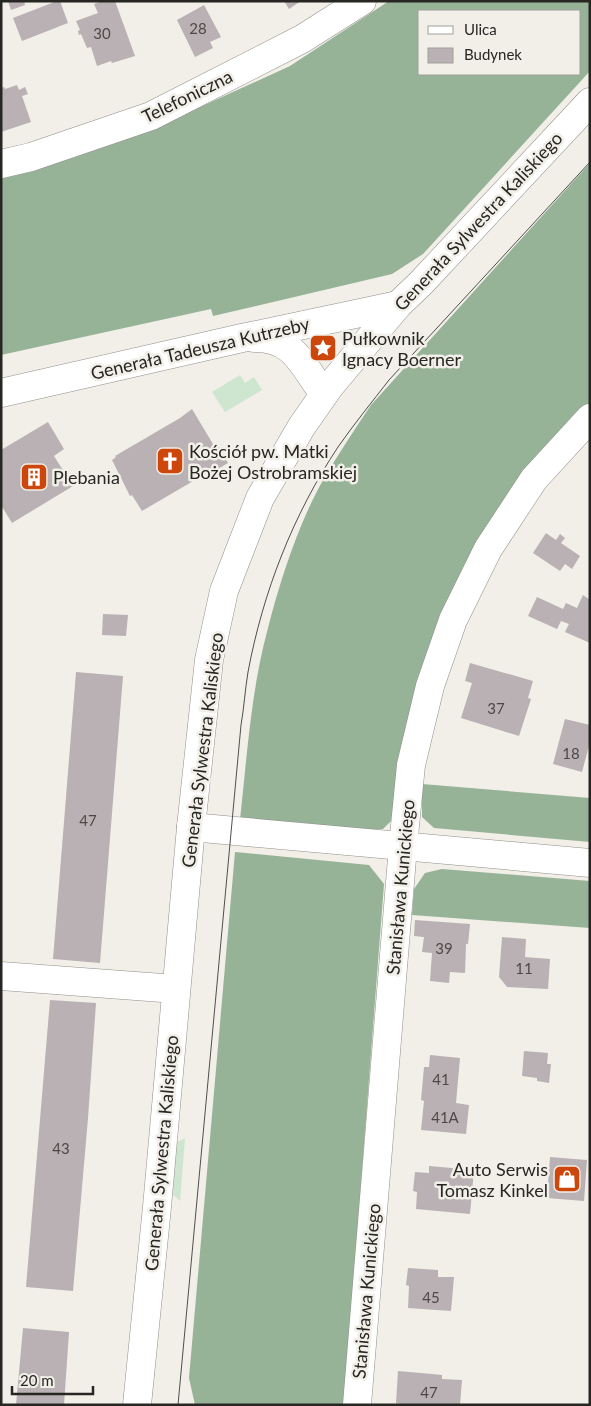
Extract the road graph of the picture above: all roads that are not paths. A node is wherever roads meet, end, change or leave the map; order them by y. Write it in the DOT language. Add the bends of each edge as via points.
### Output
graph roads {
  1 [pos="362,1"];
  2 [pos="590,102"];
  3 [pos="1,164"];
  4 [pos="398,305"];
  5 [pos="242,338"];
  6 [pos="1,393"];
  7 [pos="324,394"];
  8 [pos="590,418"];
  9 [pos="191,827"];
  10 [pos="402,846"];
  11 [pos="590,863"];
  12 [pos="1,976"];
  13 [pos="176,989"];
  14 [pos="137,1405"];
  15 [pos="357,1405"];
  1 -- 3 [label="street, Telefoniczna" via="302,39 151,116"];
  2 -- 4 [label="street, Generała Sylwestra Kaliskiego"];
  4 -- 5 [label="street, Generała Tadeusza Kutrzeby"];
  4 -- 7 [label="street, Generała Sylwestra Kaliskiego"];
  5 -- 6 [label="street, Generała Tadeusza Kutrzeby"];
  5 -- 7 [label="street" via="268,338 282,342 291,349"];
  7 -- 9 [label="street, Generała Sylwestra Kaliskiego" via="260,498 224,591 209,660"];
  8 -- 10 [label="street, Stanisława Kunickiego" via="534,479 488,549 453,620 430,686 411,765"];
  9 -- 10 [label="street"];
  9 -- 13 [label="street, Generała Sylwestra Kaliskiego"];
  10 -- 11 [label="street"];
  10 -- 15 [label="street, Stanisława Kunickiego"];
  12 -- 13 [label="street"];
  13 -- 14 [label="street, Generała Sylwestra Kaliskiego"];
}
